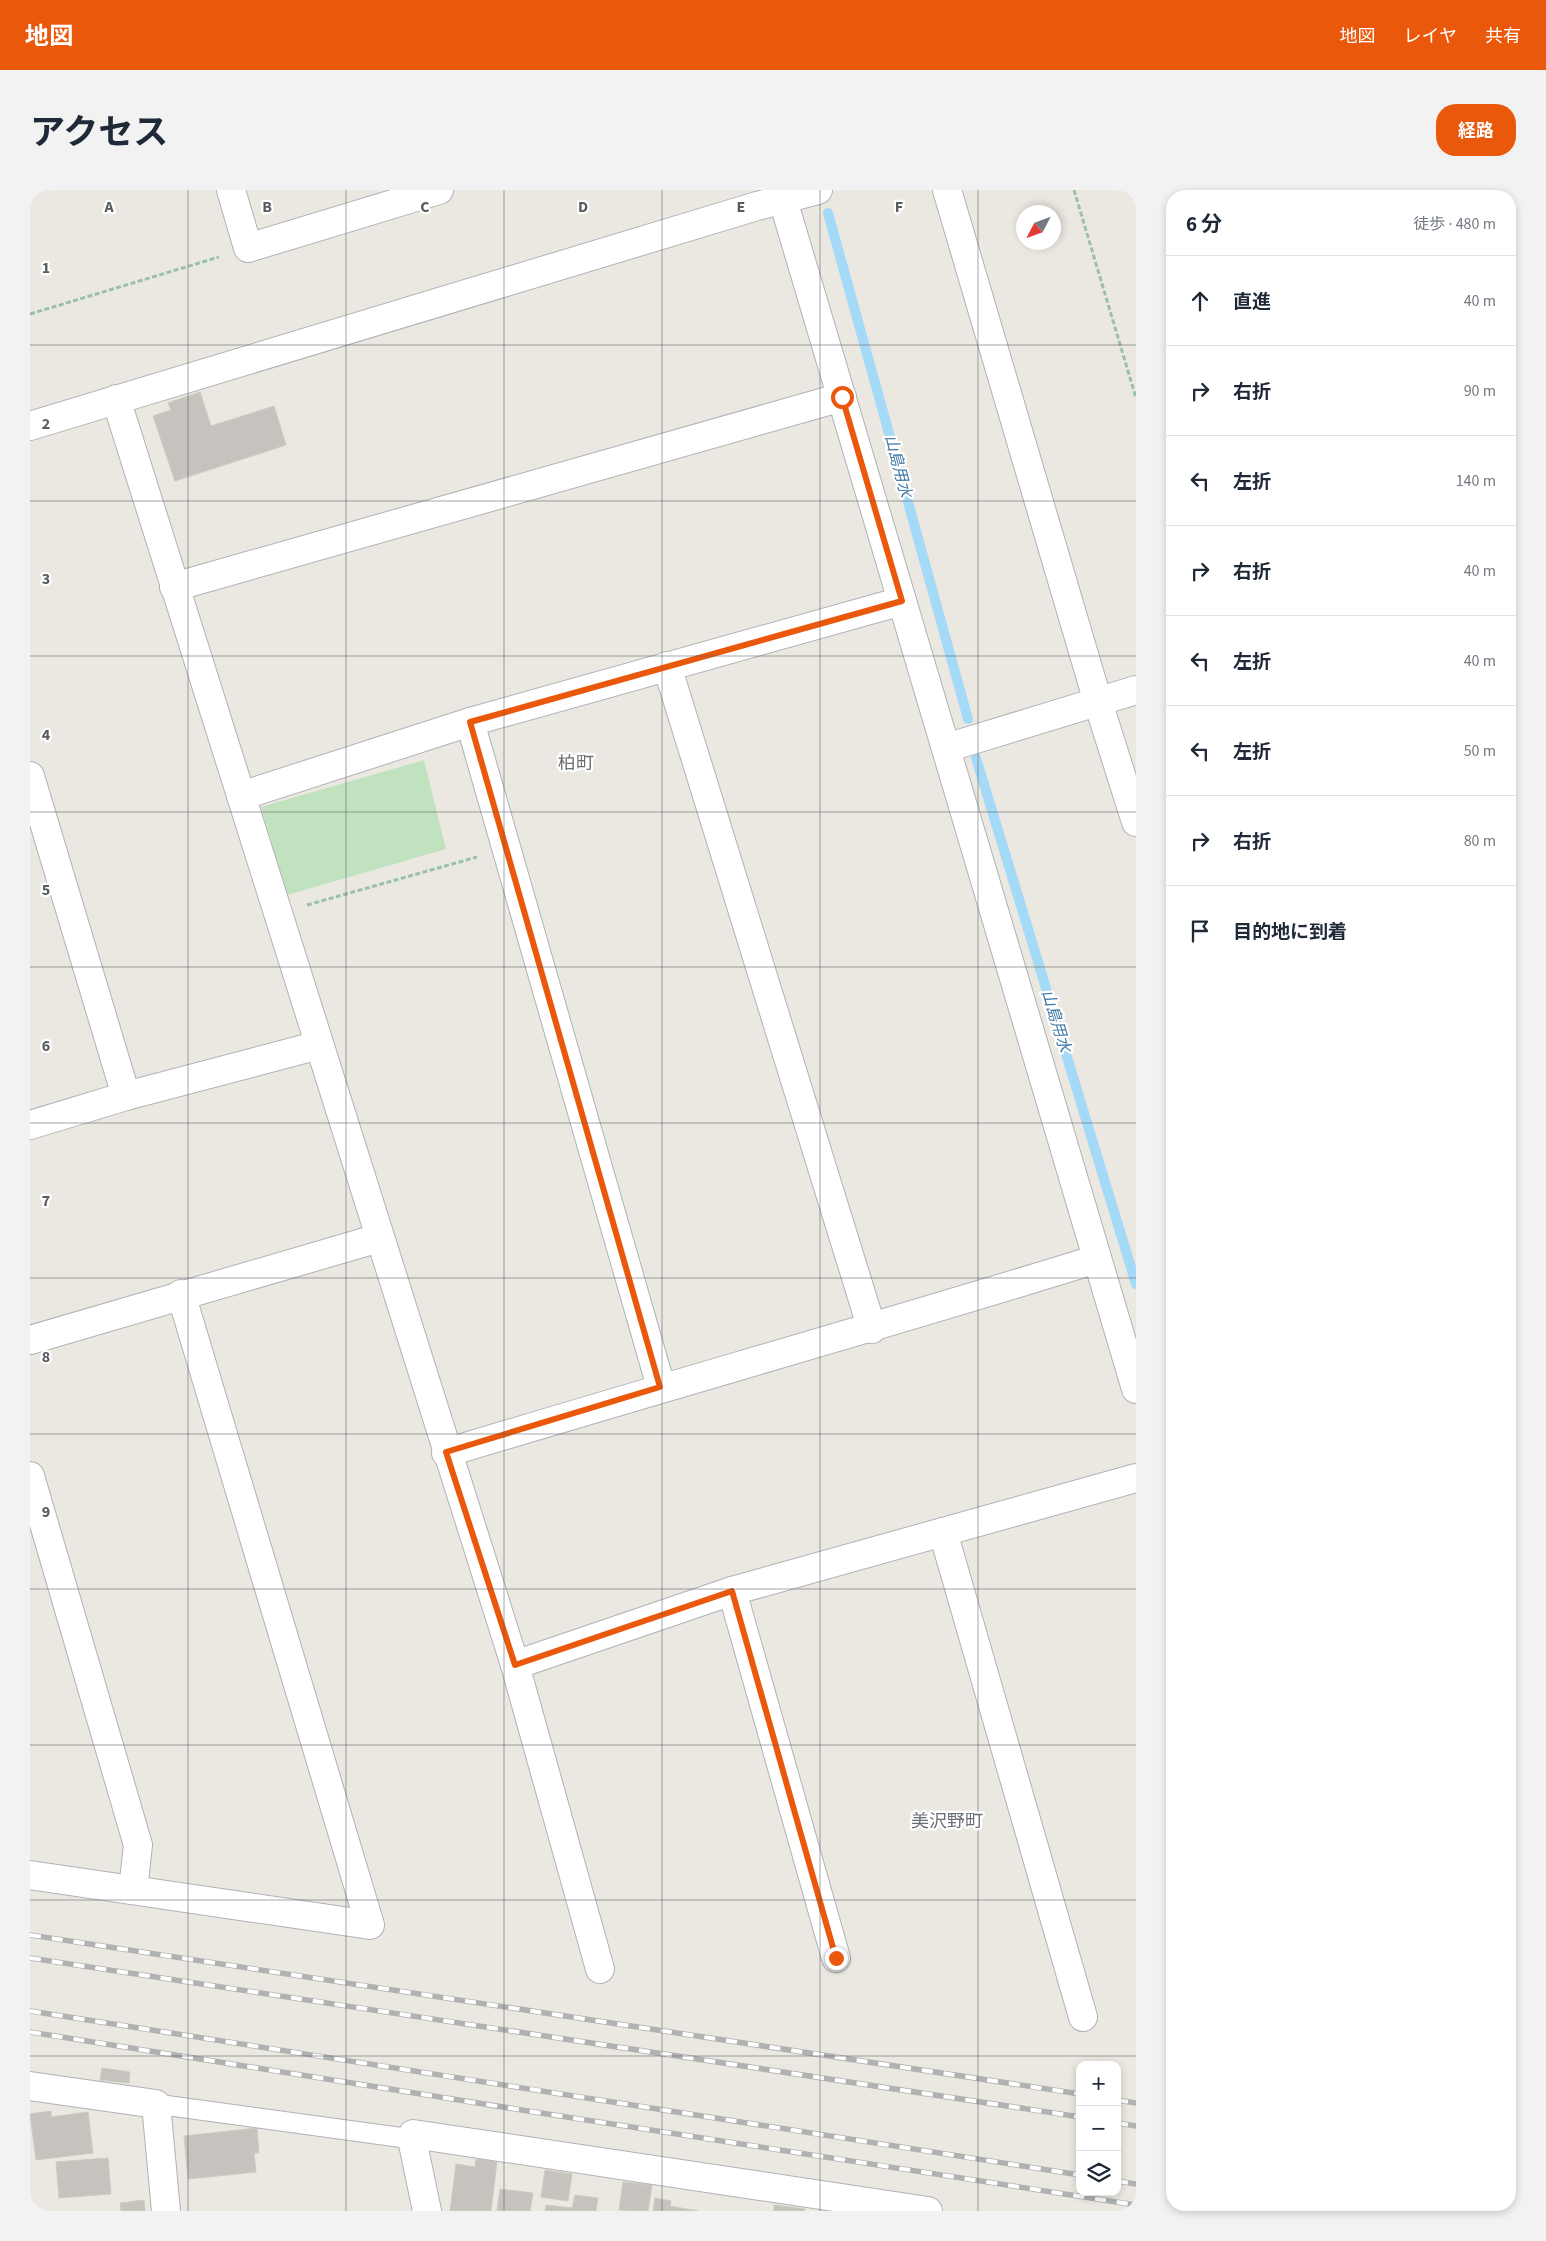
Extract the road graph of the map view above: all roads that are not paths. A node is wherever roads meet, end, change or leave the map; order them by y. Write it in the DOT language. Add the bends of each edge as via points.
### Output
graph roads {
  1 [pos="231,190"];
  2 [pos="440,190"];
  3 [pos="818,190"];
  4 [pos="947,190"];
  5 [pos="783,200"];
  6 [pos="842,397"];
  7 [pos="116,399"];
  8 [pos="30,426"];
  9 [pos="174,587"];
  10 [pos="902,601"];
  11 [pos="667,666"];
  12 [pos="1136,690"];
  13 [pos="1098,702"];
  14 [pos="470,722"];
  15 [pos="946,748"];
  16 [pos="30,776"];
  17 [pos="240,796"];
  18 [pos="1136,822"];
  19 [pos="319,1045"];
  20 [pos="126,1096"];
  21 [pos="30,1125"];
  22 [pos="379,1238"];
  23 [pos="1097,1259"];
  24 [pos="181,1294"];
  25 [pos="872,1328"];
  26 [pos="30,1340"];
  27 [pos="660,1387"];
  28 [pos="1136,1389"];
  29 [pos="446,1452"];
  30 [pos="30,1476"];
  31 [pos="1136,1478"];
  32 [pos="943,1532"];
  33 [pos="732,1591"];
  34 [pos="515,1665"];
  35 [pos="30,1875"];
  36 [pos="133,1890"];
  37 [pos="836,1958"];
  38 [pos="600,1969"];
  39 [pos="1083,2016"];
  40 [pos="30,2086"];
  41 [pos="156,2104"];
  42 [pos="412,2139"];
  43 [pos="166,2211"];
  44 [pos="427,2211"];
  45 [pos="928,2211"];
  1 -- 2 [label="street" via="248,248"];
  3 -- 5 [label="street"];
  4 -- 13 [label="street"];
  5 -- 6 [label="street"];
  5 -- 7 [label="street"];
  6 -- 9 [label="street"];
  6 -- 10 [label="street"];
  7 -- 8 [label="street"];
  7 -- 9 [label="street"];
  9 -- 17 [label="street"];
  10 -- 11 [label="street"];
  10 -- 15 [label="street"];
  11 -- 14 [label="street"];
  11 -- 25 [label="street"];
  12 -- 13 [label="street"];
  13 -- 15 [label="street"];
  13 -- 18 [label="street"];
  14 -- 17 [label="street"];
  14 -- 27 [label="street"];
  15 -- 23 [label="street"];
  16 -- 20 [label="street"];
  17 -- 19 [label="street"];
  19 -- 20 [label="street"];
  19 -- 22 [label="street"];
  20 -- 21 [label="street"];
  22 -- 24 [label="street"];
  22 -- 29 [label="street"];
  23 -- 25 [label="street"];
  23 -- 28 [label="street"];
  24 -- 26 [label="street"];
  24 -- 36 [label="street" via="370,1925"];
  25 -- 27 [label="street"];
  27 -- 29 [label="street"];
  29 -- 34 [label="street"];
  30 -- 36 [label="street" via="138,1845"];
  31 -- 32 [label="street"];
  32 -- 33 [label="street"];
  32 -- 39 [label="street"];
  33 -- 34 [label="street"];
  33 -- 37 [label="street"];
  34 -- 38 [label="street"];
  35 -- 36 [label="street"];
  40 -- 41 [label="street"];
  41 -- 42 [label="lane"];
  41 -- 43 [label="street"];
  42 -- 44 [label="street"];
  42 -- 45 [label="street" via="413,2134"];
}
